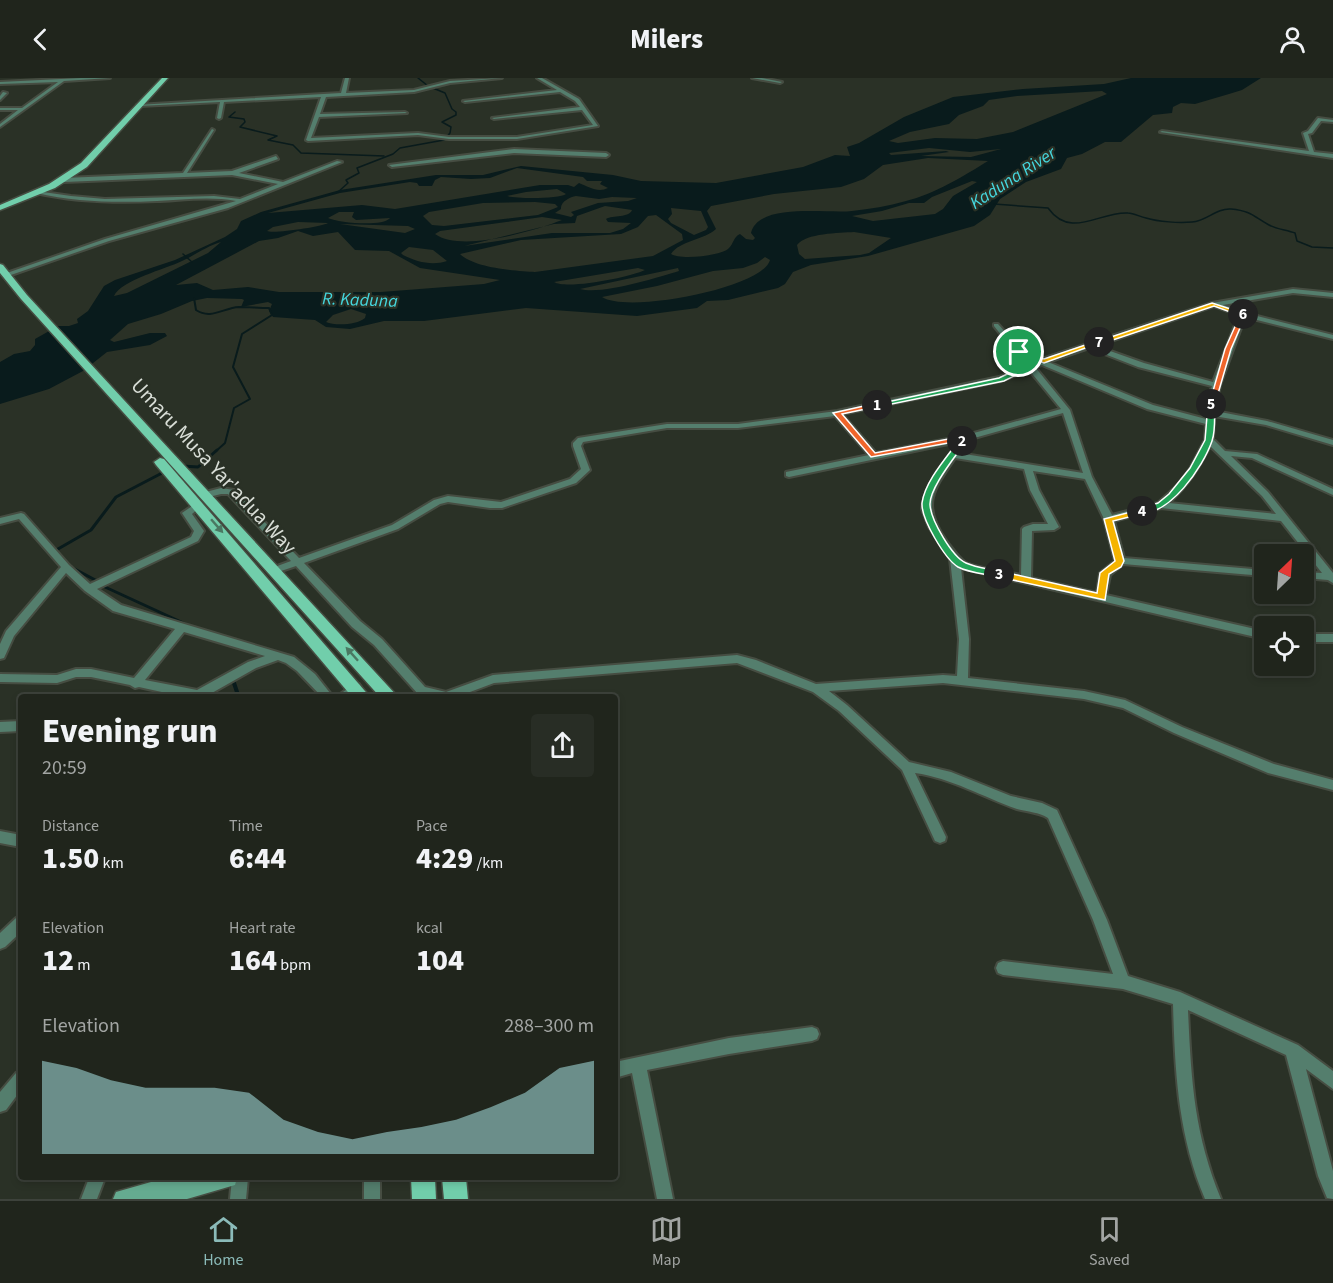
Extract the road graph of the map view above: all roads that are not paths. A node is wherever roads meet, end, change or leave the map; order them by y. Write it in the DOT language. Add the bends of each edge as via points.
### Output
graph roads {
  1 [pos="108,78"];
  2 [pos="157,78"];
  3 [pos="165,78"];
  4 [pos="347,78"];
  5 [pos="500,78"];
  6 [pos="539,78"];
  7 [pos="754,78"];
  8 [pos="64,80"];
  9 [pos="780,82"];
  10 [pos="0,83"];
  11 [pos="560,91"];
  12 [pos="0,92"];
  13 [pos="342,95"];
  14 [pos="324,96"];
  15 [pos="0,99"];
  16 [pos="222,101"];
  17 [pos="465,101"];
  18 [pos="139,105"];
  19 [pos="583,108"];
  20 [pos="0,109"];
  21 [pos="25,109"];
  22 [pos="405,113"];
  23 [pos="316,116"];
  24 [pos="219,118"];
  25 [pos="494,118"];
  26 [pos="1333,121"];
  27 [pos="0,126"];
  28 [pos="212,130"];
  29 [pos="1162,132"];
  30 [pos="517,138"];
  31 [pos="520,150"];
  32 [pos="1312,153"];
  33 [pos="92,154"];
  34 [pos="606,155"];
  35 [pos="1333,156"];
  36 [pos="276,158"];
  37 [pos="339,162"];
  38 [pos="392,165"];
  39 [pos="185,173"];
  40 [pos="232,173"];
  41 [pos="64,180"];
  42 [pos="283,184"];
  43 [pos="38,192"];
  44 [pos="240,201"];
  45 [pos="0,206"];
  46 [pos="2,274"];
  47 [pos="1333,295"];
  48 [pos="1214,304"];
  49 [pos="1243,314"];
  50 [pos="996,325"];
  51 [pos="1333,337"];
  52 [pos="1089,346"];
  53 [pos="1019,352"];
  54 [pos="1044,361"];
  55 [pos="1030,366"];
  56 [pos="1215,385"];
  57 [pos="1066,410"];
  58 [pos="837,413"];
  59 [pos="1210,413"];
  60 [pos="1210,423"];
  61 [pos="964,438"];
  62 [pos="1209,440"];
  63 [pos="1333,443"];
  64 [pos="1223,453"];
  65 [pos="954,455"];
  66 [pos="874,456"];
  67 [pos="1028,466"];
  68 [pos="789,474"];
  69 [pos="1088,477"];
  70 [pos="1333,492"];
  71 [pos="202,500"];
  72 [pos="1161,505"];
  73 [pos="1284,518"];
  74 [pos="1109,519"];
  75 [pos="0,520"];
  76 [pos="955,559"];
  77 [pos="1120,561"];
  78 [pos="298,563"];
  79 [pos="66,567"];
  80 [pos="275,570"];
  81 [pos="1254,572"];
  82 [pos="1314,576"];
  83 [pos="1332,578"];
  84 [pos="1026,579"];
  85 [pos="89,589"];
  86 [pos="1101,597"];
  87 [pos="181,628"];
  88 [pos="1254,633"];
  89 [pos="1314,638"];
  90 [pos="1333,638"];
  91 [pos="0,655"];
  92 [pos="278,656"];
  93 [pos="0,678"];
  94 [pos="962,680"];
  95 [pos="135,684"];
  96 [pos="815,688"];
  97 [pos="359,692"];
  98 [pos="188,694"];
  99 [pos="201,694"];
  100 [pos="326,694"];
  101 [pos="387,694"];
  102 [pos="436,694"];
  103 [pos="452,694"];
  104 [pos="18,726"];
  105 [pos="0,727"];
  106 [pos="906,766"];
  107 [pos="1333,785"];
  108 [pos="0,837"];
  109 [pos="940,837"];
  110 [pos="18,839"];
  111 [pos="18,931"];
  112 [pos="0,942"];
  113 [pos="1003,968"];
  114 [pos="1123,982"];
  115 [pos="1180,999"];
  116 [pos="813,1034"];
  117 [pos="1293,1050"];
  118 [pos="638,1064"];
  119 [pos="618,1069"];
  120 [pos="1333,1081"];
  121 [pos="18,1082"];
  122 [pos="0,1104"];
  123 [pos="96,1180"];
  124 [pos="190,1180"];
  125 [pos="221,1180"];
  126 [pos="240,1180"];
  127 [pos="372,1180"];
  128 [pos="423,1180"];
  129 [pos="454,1180"];
  130 [pos="1333,1192"];
  131 [pos="89,1199"];
  132 [pos="123,1199"];
  133 [pos="153,1199"];
  134 [pos="238,1199"];
  135 [pos="372,1199"];
  136 [pos="424,1199"];
  137 [pos="456,1199"];
  138 [pos="665,1199"];
  139 [pos="1213,1199"];
  1 -- 8 [label="street"];
  2 -- 33 [label="main road"];
  3 -- 18 [label="main road"];
  4 -- 13 [label="street"];
  5 -- 13 [label="street" via="450,82 414,91"];
  6 -- 11 [label="street"];
  7 -- 9 [label="street"];
  8 -- 10 [label="street"];
  8 -- 21 [label="street"];
  11 -- 17 [label="street"];
  11 -- 19 [label="street"];
  12 -- 15 [label="street" via="6,94"];
  13 -- 14 [label="street"];
  14 -- 16 [label="street"];
  14 -- 23 [label="street"];
  16 -- 18 [label="street"];
  16 -- 24 [label="street"];
  18 -- 33 [label="main road"];
  19 -- 25 [label="street"];
  19 -- 30 [label="street" via="596,126"];
  20 -- 21 [label="street"];
  21 -- 27 [label="street"];
  22 -- 23 [label="street"];
  23 -- 30 [label="street" via="306,139 413,134"];
  26 -- 32 [label="street" via="1320,119 1305,133"];
  28 -- 39 [label="street"];
  29 -- 32 [label="street"];
  30 -- 31 [label="street"];
  31 -- 34 [label="street"];
  31 -- 38 [label="street"];
  32 -- 35 [label="street"];
  33 -- 41 [label="main road"];
  33 -- 45 [label="main road" via="58,179"];
  36 -- 40 [label="street"];
  37 -- 42 [label="street"];
  39 -- 40 [label="street"];
  39 -- 41 [label="street"];
  40 -- 42 [label="street"];
  41 -- 43 [label="main road"];
  42 -- 44 [label="street"];
  43 -- 44 [label="street" via="114,201"];
  43 -- 45 [label="main road"];
  44 -- 46 [label="street"];
  46 -- 71 [label="main road, Umaru Musa Yar'adua Way"];
  47 -- 48 [label="street" via="1293,291"];
  48 -- 49 [label="street"];
  48 -- 52 [label="street"];
  49 -- 51 [label="street"];
  49 -- 56 [label="street"];
  50 -- 53 [label="street"];
  52 -- 54 [label="street"];
  52 -- 56 [label="street"];
  53 -- 54 [label="street"];
  53 -- 55 [label="street"];
  54 -- 55 [label="street"];
  54 -- 60 [label="street" via="1120,396"];
  55 -- 57 [label="street"];
  55 -- 58 [label="street" via="1001,379"];
  56 -- 59 [label="street"];
  57 -- 61 [label="street"];
  57 -- 69 [label="street"];
  58 -- 66 [label="street"];
  58 -- 78 [label="street" via="738,426 667,426 581,440 577,447 586,471 573,481 502,505 448,499 437,502 395,527"];
  59 -- 60 [label="street"];
  59 -- 63 [label="street" via="1267,423"];
  60 -- 62 [label="street"];
  61 -- 65 [label="street"];
  61 -- 66 [label="street"];
  62 -- 64 [label="street"];
  62 -- 72 [label="street" via="1181,487"];
  64 -- 70 [label="street" via="1254,456"];
  64 -- 73 [label="street"];
  65 -- 67 [label="street"];
  65 -- 76 [label="street" via="933,484 926,505 937,536"];
  66 -- 68 [label="street"];
  67 -- 69 [label="street"];
  67 -- 84 [label="street" via="1034,493 1054,527 1028,529"];
  69 -- 74 [label="street"];
  71 -- 78 [label="street" via="221,490 231,492"];
  71 -- 80 [label="main road, Umaru Musa Yar'adua Way"];
  71 -- 85 [label="street" via="187,513 199,531 195,539"];
  71 -- 97 [label="main road, Umaru Musa Yar'adua Way, one-way"];
  72 -- 73 [label="street"];
  72 -- 74 [label="street"];
  73 -- 83 [label="street"];
  74 -- 77 [label="street"];
  75 -- 79 [label="street" via="21,516"];
  76 -- 84 [label="street" via="971,568"];
  76 -- 94 [label="street" via="964,639"];
  77 -- 81 [label="street"];
  77 -- 86 [label="street" via="1105,573"];
  78 -- 80 [label="street"];
  78 -- 102 [label="street" via="422,691"];
  79 -- 85 [label="street"];
  79 -- 91 [label="street" via="10,634"];
  101 -- 80 [label="main road, Umaru Musa Yar'adua Way, one-way"];
  82 -- 83 [label="street"];
  84 -- 86 [label="street"];
  85 -- 87 [label="street" via="117,608"];
  86 -- 88 [label="street"];
  87 -- 92 [label="street"];
  87 -- 95 [label="street"];
  89 -- 90 [label="street"];
  92 -- 99 [label="street" via="252,665"];
  92 -- 100 [label="street" via="302,667"];
  93 -- 95 [label="street" via="57,679 76,673"];
  94 -- 96 [label="street"];
  94 -- 107 [label="street" via="1125,704 1272,769"];
  95 -- 98 [label="street"];
  96 -- 103 [label="street" via="752,663 732,660 493,679"];
  96 -- 106 [label="street" via="843,708"];
  104 -- 105 [label="street"];
  106 -- 109 [label="street"];
  106 -- 114 [label="street" via="930,769 1025,806 1044,807 1053,814"];
  108 -- 110 [label="street"];
  111 -- 112 [label="street"];
  113 -- 114 [label="street"];
  114 -- 115 [label="street"];
  115 -- 117 [label="street"];
  115 -- 139 [label="street" via="1183,1075 1192,1138"];
  116 -- 118 [label="street"];
  117 -- 120 [label="street"];
  117 -- 130 [label="street"];
  118 -- 119 [label="street"];
  118 -- 138 [label="street"];
  121 -- 122 [label="street"];
  123 -- 131 [label="street"];
  124 -- 132 [label="main road"];
  125 -- 133 [label="main road"];
  126 -- 134 [label="street"];
  127 -- 135 [label="street"];
  128 -- 136 [label="main road"];
  129 -- 137 [label="main road"];
}
